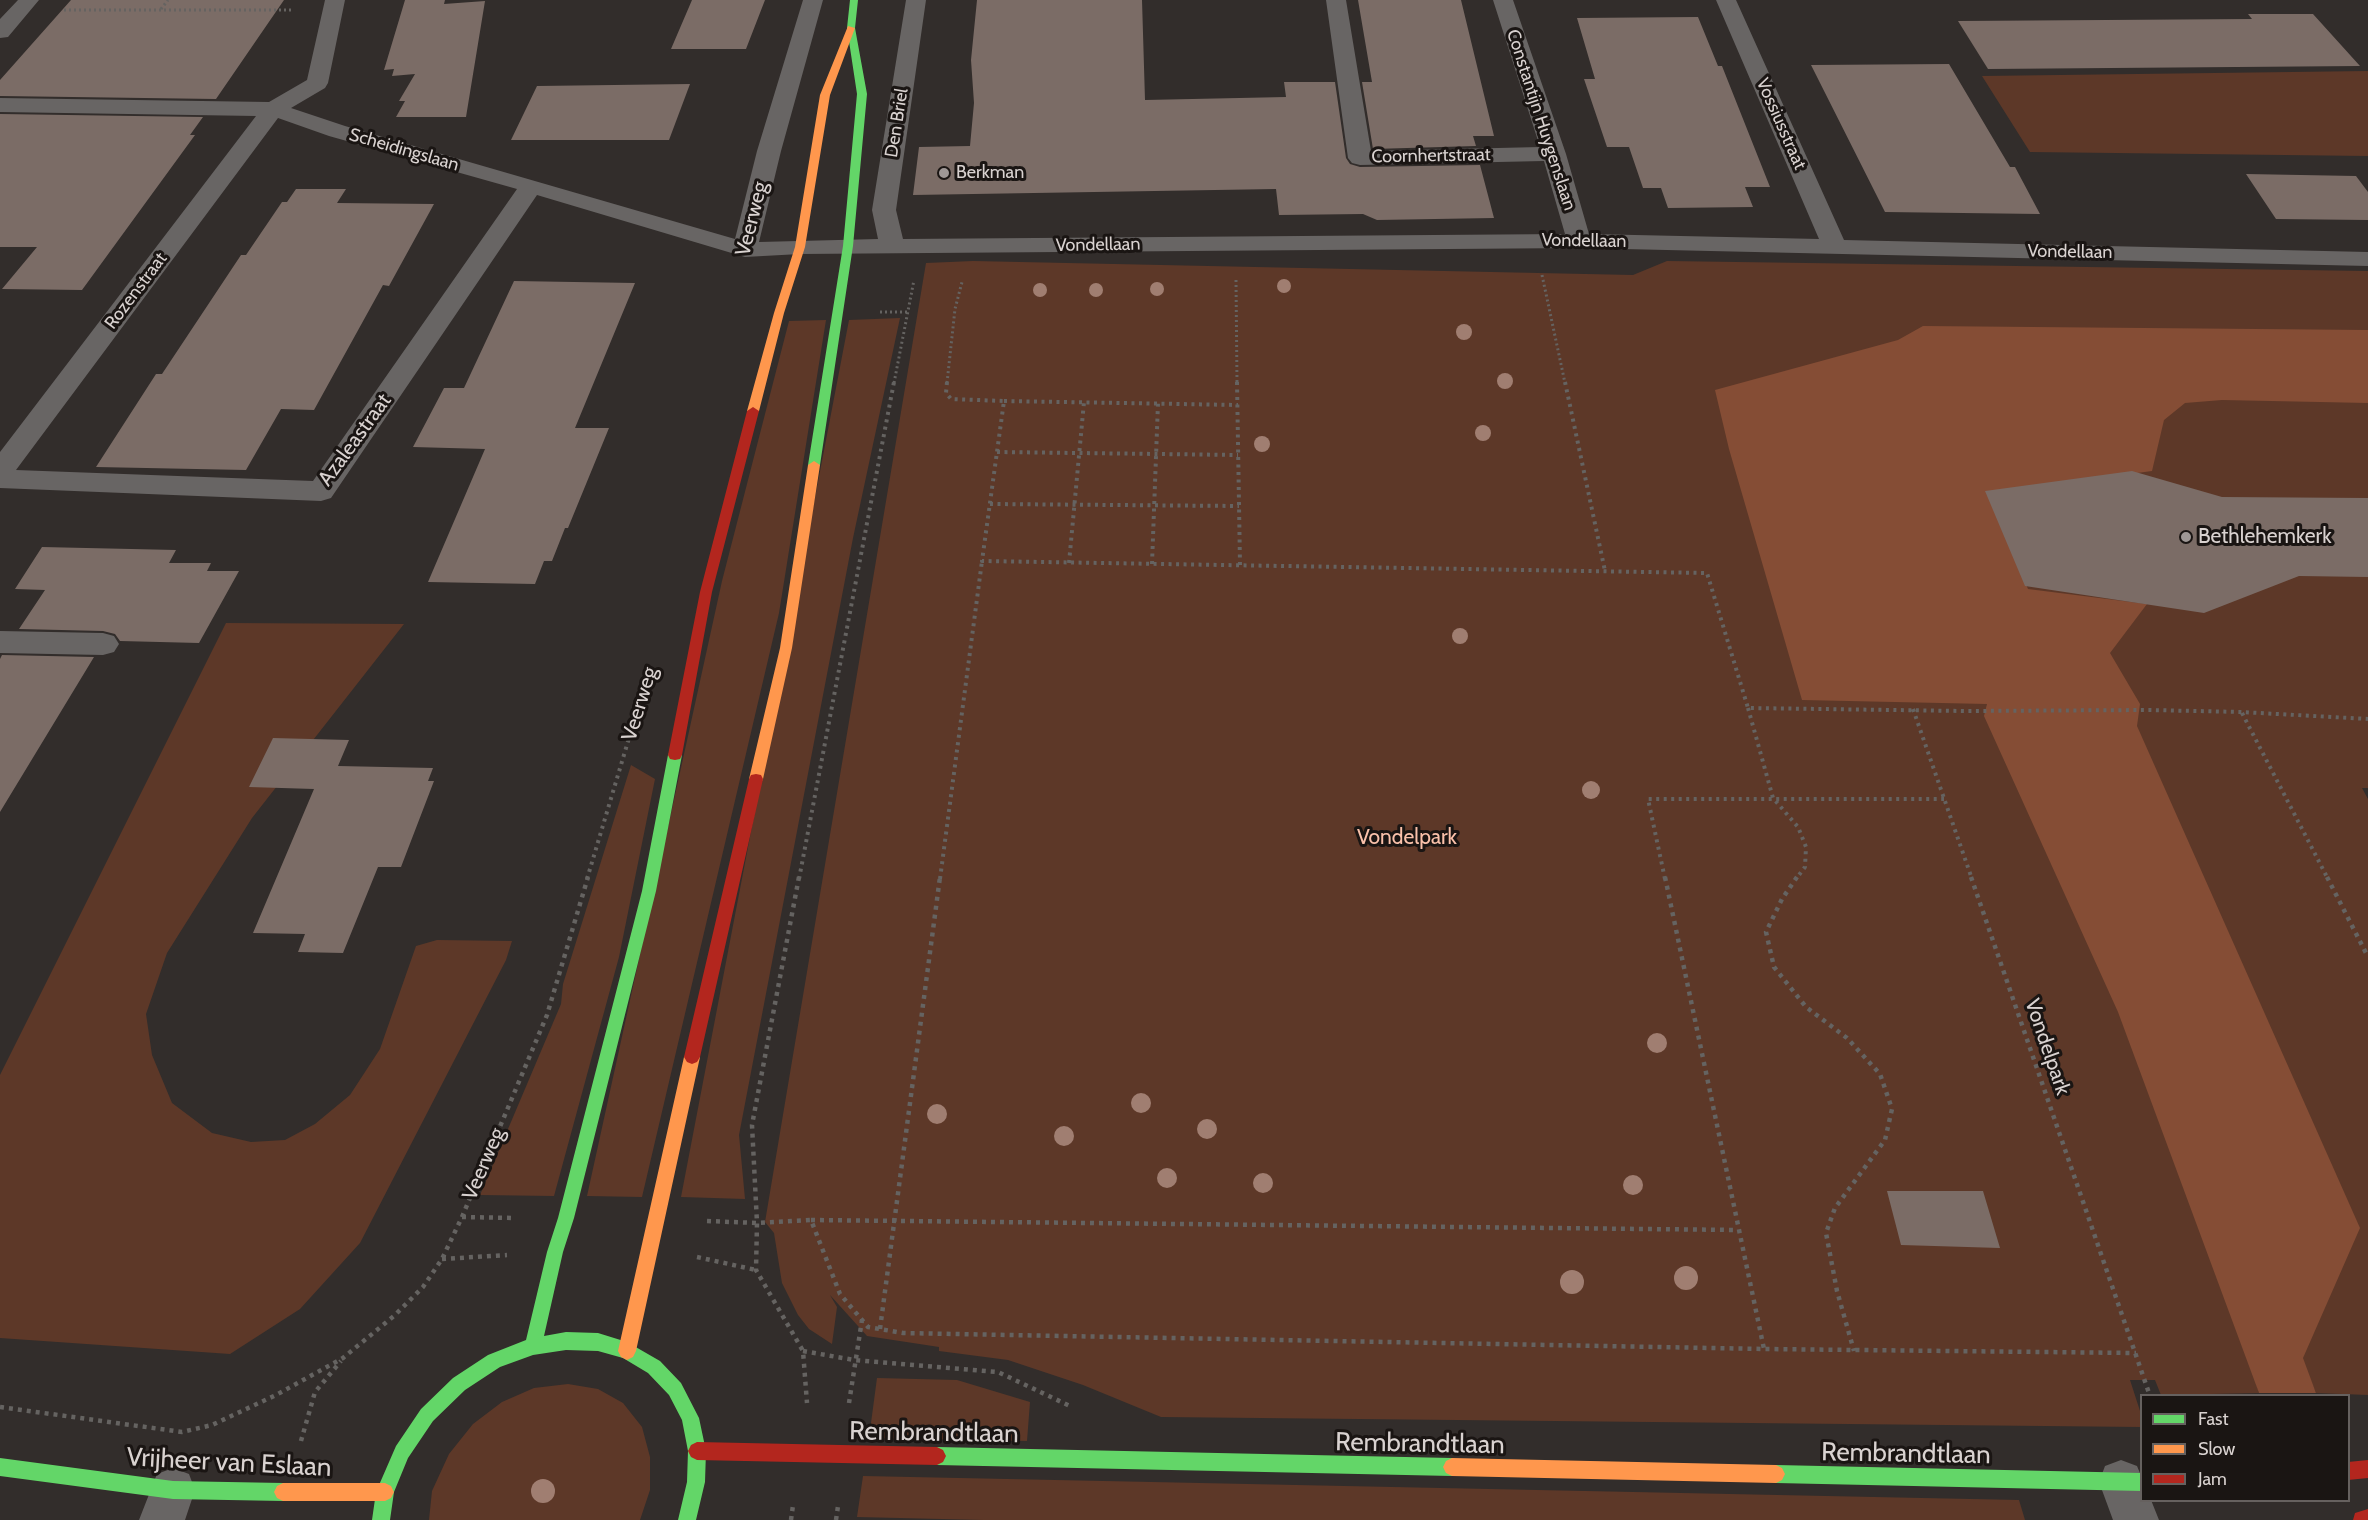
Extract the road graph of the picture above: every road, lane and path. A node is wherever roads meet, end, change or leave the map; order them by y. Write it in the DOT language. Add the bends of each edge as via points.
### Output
graph roads {
  1 [pos="168,0"];
  2 [pos="813,0"];
  3 [pos="854,0"];
  4 [pos="916,0"];
  5 [pos="1336,0"];
  6 [pos="1503,0"];
  7 [pos="1726,0"];
  8 [pos="24,5"];
  9 [pos="334,5"];
  10 [pos="161,9"];
  11 [pos="851,28"];
  12 [pos="0,32"];
  13 [pos="0,105"];
  14 [pos="273,109"];
  15 [pos="1554,154"];
  16 [pos="531,186"];
  17 [pos="1535,241"];
  18 [pos="1579,241"];
  19 [pos="848,246"];
  20 [pos="892,246"];
  21 [pos="970,246"];
  22 [pos="800,247"];
  23 [pos="1835,247"];
  24 [pos="744,250"];
  25 [pos="2368,259"];
  26 [pos="1236,273"];
  27 [pos="1004,401"];
  28 [pos="1083,402"];
  29 [pos="1158,404"];
  30 [pos="1238,405"];
  31 [pos="997,453"];
  32 [pos="1079,453"];
  33 [pos="1156,454"];
  34 [pos="1238,455"];
  35 [pos="0,472"];
  36 [pos="0,479"];
  37 [pos="990,504"];
  38 [pos="1074,505"];
  39 [pos="1154,505"];
  40 [pos="1239,506"];
  41 [pos="982,561"];
  42 [pos="1069,563"];
  43 [pos="1152,564"];
  44 [pos="1240,565"];
  45 [pos="1605,571"];
  46 [pos="0,642"];
  47 [pos="103,644"];
  48 [pos="1748,708"];
  49 [pos="1913,709"];
  50 [pos="2150,710"];
  51 [pos="1965,711"];
  52 [pos="2242,712"];
  53 [pos="2368,719"];
  54 [pos="630,735"];
  55 [pos="1773,798"];
  56 [pos="1944,799"];
  57 [pos="2368,957"];
  58 [pos="462,1217"];
  59 [pos="566,1218"];
  60 [pos="655,1219"];
  61 [pos="811,1220"];
  62 [pos="894,1220"];
  63 [pos="757,1223"];
  64 [pos="1738,1230"];
  65 [pos="880,1329"];
  66 [pos="533,1346"];
  67 [pos="1764,1349"];
  68 [pos="627,1351"];
  69 [pos="803,1351"];
  70 [pos="1854,1351"];
  71 [pos="2136,1353"];
  72 [pos="343,1358"];
  73 [pos="2150,1394"];
  74 [pos="0,1407"];
  75 [pos="697,1451"];
  76 [pos="0,1467"];
  77 [pos="286,1492"];
  78 [pos="385,1492"];
  79 [pos="2133,1495"];
  80 [pos="168,1505"];
  81 [pos="2368,1518"];
  82 [pos="381,1520"];
  83 [pos="687,1520"];
  84 [pos="2362,1520"];
  1 -- 10 [label="path"];
  2 -- 24 [label="street, Veerweg"];
  3 -- 11 [label="street, Veerweg"];
  4 -- 20 [label="street, Den Briel" via="884,210"];
  5 -- 15 [label="street, Coornhertstraat" via="1360,158"];
  6 -- 15 [label="street, Constantijn Huygenslaan"];
  7 -- 23 [label="street, Vossiusstraat"];
  8 -- 10 [label="path"];
  8 -- 12 [label="street"];
  9 -- 10 [label="path"];
  9 -- 14 [label="street" via="317,83"];
  11 -- 19 [label="street, Veerweg" via="862,94"];
  11 -- 22 [label="street, Veerweg" via="825,95"];
  13 -- 14 [label="street, Scheidingslaan"];
  14 -- 16 [label="street, Scheidingslaan"];
  14 -- 35 [label="street, Rozenstraat"];
  15 -- 18 [label="street, Constantijn Huygenslaan"];
  16 -- 24 [label="street, Scheidingslaan"];
  16 -- 36 [label="street, Azaleastraat" via="321,492"];
  17 -- 18 [label="street, Vondellaan"];
  17 -- 21 [label="street, Vondellaan"];
  17 -- 45 [label="path"];
  18 -- 23 [label="street, Vondellaan"];
  19 -- 20 [label="street, Vondellaan"];
  19 -- 22 [label="street, Vondellaan"];
  19 -- 60 [label="street, Veerweg" via="786,648"];
  20 -- 21 [label="street, Vondellaan"];
  20 -- 63 [label="path" via="916,266 752,1125"];
  21 -- 27 [label="path" via="955,309 946,393 951,399"];
  22 -- 24 [label="street, Scheidingslaan"];
  22 -- 59 [label="street, Veerweg" via="706,592 649,891"];
  23 -- 25 [label="street, Vondellaan"];
  26 -- 30 [label="path"];
  27 -- 28 [label="path"];
  27 -- 31 [label="path"];
  28 -- 29 [label="path"];
  28 -- 32 [label="path"];
  29 -- 30 [label="path"];
  29 -- 33 [label="path"];
  30 -- 34 [label="path"];
  31 -- 32 [label="path"];
  31 -- 37 [label="path"];
  32 -- 33 [label="path"];
  32 -- 38 [label="path"];
  33 -- 34 [label="path"];
  33 -- 39 [label="path"];
  34 -- 40 [label="path"];
  37 -- 38 [label="path"];
  37 -- 41 [label="path"];
  38 -- 39 [label="path"];
  38 -- 42 [label="path"];
  39 -- 40 [label="path"];
  39 -- 43 [label="path"];
  40 -- 44 [label="path"];
  41 -- 42 [label="path"];
  41 -- 62 [label="path"];
  42 -- 43 [label="path"];
  43 -- 44 [label="path"];
  44 -- 45 [label="path"];
  45 -- 48 [label="path" via="1707,573"];
  46 -- 47 [label="street"];
  48 -- 49 [label="path"];
  48 -- 55 [label="path"];
  49 -- 51 [label="path"];
  49 -- 56 [label="path, Vondelpark"];
  50 -- 51 [label="path"];
  50 -- 52 [label="path"];
  52 -- 53 [label="path"];
  52 -- 57 [label="path"];
  54 -- 58 [label="path, Veerweg" via="547,1015"];
  55 -- 56 [label="path"];
  55 -- 64 [label="path" via="1648,799"];
  55 -- 70 [label="path" via="1798,827 1806,847 1805,867 1782,899 1766,932 1774,967 1806,1007 1847,1038 1880,1074 1892,1109 1885,1140 1835,1208 1826,1233 1836,1291"];
  56 -- 71 [label="path, Vondelpark"];
  58 -- 59 [label="path"];
  58 -- 72 [label="path, Veerweg" via="423,1287"];
  59 -- 66 [label="street, Veerweg"];
  60 -- 63 [label="path"];
  60 -- 68 [label="street, Veerweg"];
  61 -- 62 [label="path"];
  61 -- 63 [label="path"];
  61 -- 65 [label="path" via="840,1294 868,1327"];
  62 -- 64 [label="path"];
  62 -- 65 [label="path"];
  63 -- 69 [label="path" via="756,1270"];
  64 -- 67 [label="path"];
  65 -- 67 [label="path" via="915,1333"];
  66 -- 68 [label="street" via="598,1342"];
  66 -- 78 [label="street" via="494,1362 459,1384 427,1415 402,1452"];
  67 -- 70 [label="path"];
  68 -- 75 [label="street" via="654,1367 675,1389 690,1419"];
  70 -- 71 [label="path"];
  71 -- 73 [label="path, Vondelpark"];
  72 -- 74 [label="path, Vrijheer van Eslaan" via="223,1420 182,1432"];
  72 -- 77 [label="path" via="315,1392"];
  75 -- 79 [label="street, Rembrandtlaan"];
  75 -- 83 [label="street" via="696,1482"];
  76 -- 80 [label="street, Vrijheer van Eslaan"];
  77 -- 78 [label="street, Vrijheer van Eslaan"];
  77 -- 80 [label="street, Vrijheer van Eslaan"];
  78 -- 82 [label="street"];
  81 -- 84 [label="street"];
}
